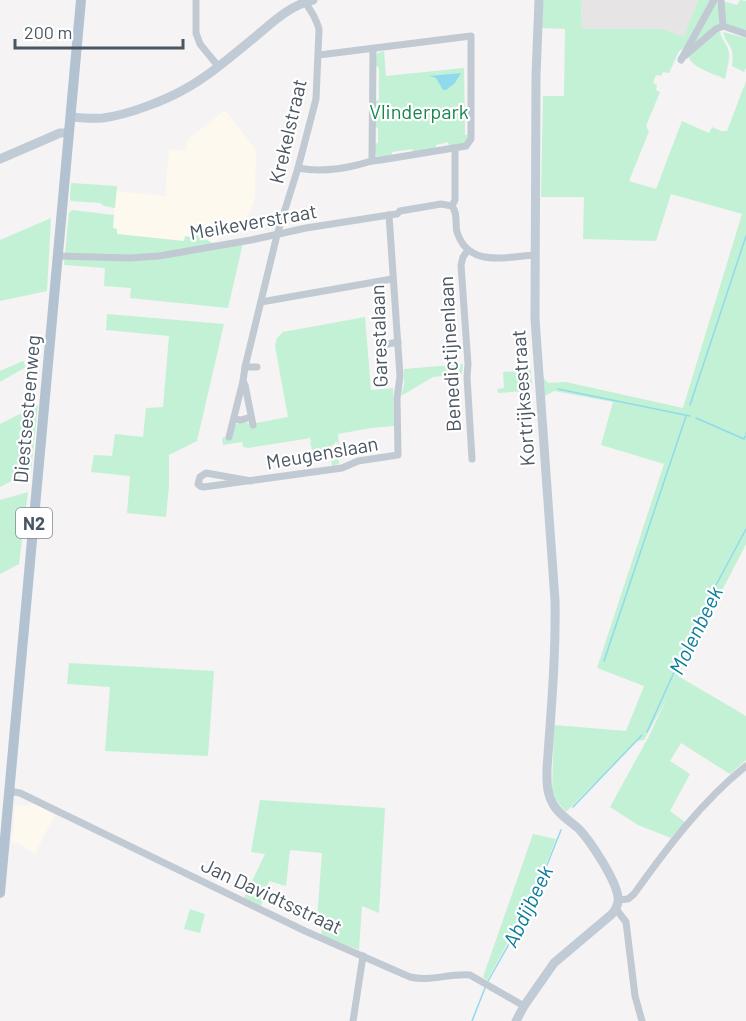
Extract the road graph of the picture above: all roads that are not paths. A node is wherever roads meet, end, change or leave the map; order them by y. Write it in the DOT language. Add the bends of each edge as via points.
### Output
graph roads {
  1 [pos="81,0"];
  2 [pos="196,0"];
  3 [pos="539,0"];
  4 [pos="714,0"];
  5 [pos="721,0"];
  6 [pos="307,1"];
  7 [pos="723,26"];
  8 [pos="746,34"];
  9 [pos="373,49"];
  10 [pos="319,55"];
  11 [pos="218,66"];
  12 [pos="71,117"];
  13 [pos="69,133"];
  14 [pos="455,148"];
  15 [pos="0,159"];
  16 [pos="372,160"];
  17 [pos="298,168"];
  18 [pos="452,206"];
  19 [pos="389,215"];
  20 [pos="277,235"];
  21 [pos="468,250"];
  22 [pos="534,255"];
  23 [pos="57,256"];
  24 [pos="392,279"];
  25 [pos="261,302"];
  26 [pos="398,342"];
  27 [pos="388,344"];
  28 [pos="245,366"];
  29 [pos="257,367"];
  30 [pos="243,381"];
  31 [pos="234,419"];
  32 [pos="229,437"];
  33 [pos="399,455"];
  34 [pos="472,459"];
  35 [pos="217,475"];
  36 [pos="251,481"];
  37 [pos="216,486"];
  38 [pos="746,766"];
  39 [pos="9,791"];
  40 [pos="0,892"];
  41 [pos="617,905"];
  42 [pos="363,956"];
  43 [pos="524,1006"];
  44 [pos="352,1021"];
  45 [pos="516,1021"];
  46 [pos="642,1021"];
  1 -- 12 [label="main road, Diestsesteenweg / N2"];
  2 -- 11 [label="street" via="196,33"];
  3 -- 22 [label="street, Kortrijksestraat"];
  4 -- 7 [label="street" via="681,60"];
  5 -- 7 [label="street"];
  6 -- 10 [label="street, Krekelstraat" via="319,29"];
  6 -- 11 [label="street" via="284,14"];
  7 -- 8 [label="street"];
  9 -- 10 [label="street"];
  9 -- 14 [label="street" via="471,36 471,139 466,146"];
  9 -- 16 [label="street"];
  10 -- 17 [label="street, Krekelstraat" via="316,99"];
  11 -- 12 [label="street" via="185,89 135,110 100,118"];
  12 -- 13 [label="main road, Diestsesteenweg / N2"];
  13 -- 15 [label="street" via="60,133"];
  13 -- 23 [label="main road, Diestsesteenweg / N2"];
  14 -- 16 [label="street"];
  14 -- 18 [label="street"];
  16 -- 17 [label="street" via="322,171"];
  17 -- 20 [label="street, Krekelstraat"];
  18 -- 19 [label="street, Meikeverstraat" via="441,204"];
  18 -- 21 [label="street" via="457,232"];
  19 -- 20 [label="street, Meikeverstraat"];
  19 -- 24 [label="street, Garestalaan"];
  20 -- 23 [label="street, Meikeverstraat" via="159,256"];
  20 -- 25 [label="street, Krekelstraat"];
  21 -- 22 [label="street" via="487,258"];
  21 -- 34 [label="street, Benedictijnenlaan" via="461,265"];
  22 -- 41 [label="street, Kortrijksestraat" via="534,319 555,620 548,793 560,813 589,841 615,887"];
  23 -- 39 [label="main road, Diestsesteenweg / N2"];
  24 -- 25 [label="street"];
  24 -- 26 [label="street, Garestalaan"];
  25 -- 28 [label="street, Krekelstraat"];
  26 -- 27 [label="street"];
  26 -- 33 [label="street, Garestalaan"];
  28 -- 29 [label="street"];
  28 -- 30 [label="street, Krekelstraat"];
  30 -- 31 [label="street, Krekelstraat"];
  30 -- 31 [label="street" via="252,421"];
  31 -- 32 [label="street, Krekelstraat"];
  33 -- 36 [label="street, Meugenslaan"];
  35 -- 36 [label="street, Meugenslaan"];
  35 -- 37 [label="street"];
  35 -- 37 [label="street" via="206,473 198,484"];
  36 -- 37 [label="street, Meugenslaan"];
  38 -- 41 [label="street" via="699,810 634,894"];
  39 -- 40 [label="main road, Diestsesteenweg / N2"];
  39 -- 42 [label="street, Jan Davidtsstraat"];
  41 -- 43 [label="street" via="554,963"];
  41 -- 46 [label="street" via="626,922"];
  42 -- 43 [label="street, Jan Davidtsstraat" via="418,979 470,975"];
  42 -- 44 [label="street"];
  43 -- 45 [label="street"];
}
